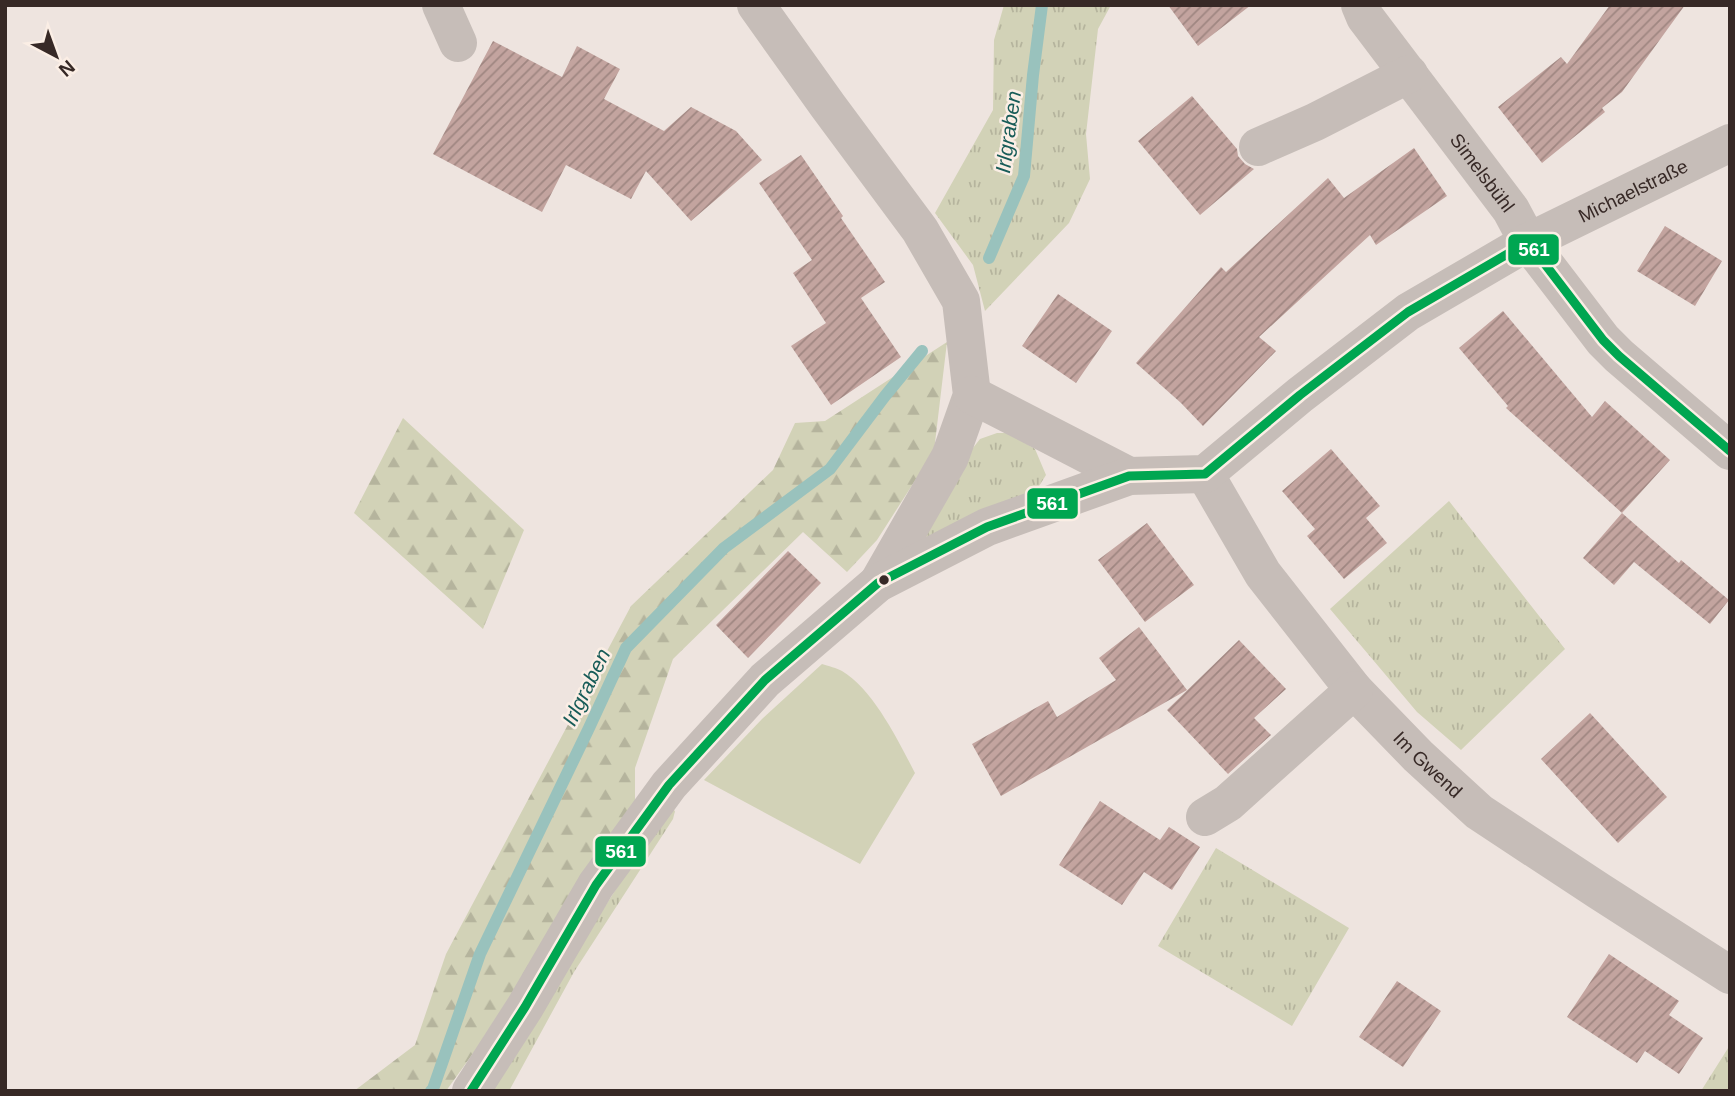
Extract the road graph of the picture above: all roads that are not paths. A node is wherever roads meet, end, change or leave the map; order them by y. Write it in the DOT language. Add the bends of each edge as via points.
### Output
graph roads {
  1 [pos="441,5"];
  2 [pos="756,5"];
  3 [pos="1360,5"];
  4 [pos="458,43"];
  5 [pos="1409,74"];
  6 [pos="1730,143"];
  7 [pos="1258,147"];
  8 [pos="1528,242"];
  9 [pos="972,394"];
  10 [pos="1730,451"];
  11 [pos="1205,474"];
  12 [pos="1129,476"];
  13 [pos="878,583"];
  14 [pos="1354,690"];
  15 [pos="1205,817"];
  16 [pos="1730,975"];
  17 [pos="471,1091"];
  1 -- 4 [label="street"];
  2 -- 9 [label="street" via="920,230 954,289 961,302"];
  3 -- 5 [label="street, Simelsbühl"];
  5 -- 7 [label="street"];
  5 -- 8 [label="street, Simelsbühl" via="1511,210"];
  6 -- 8 [label="street, Michaelstraße"];
  8 -- 10 [label="street, Simelsbühl" via="1603,340"];
  8 -- 11 [label="street, Michaelstraße" via="1408,312"];
  9 -- 12 [label="street"];
  9 -- 13 [label="street" via="950,457"];
  11 -- 12 [label="street"];
  11 -- 14 [label="street, Im Gwend" via="1263,574"];
  12 -- 13 [label="street" via="987,527"];
  13 -- 17 [label="street" via="765,680 669,785 596,885"];
  14 -- 15 [label="street" via="1228,803"];
  14 -- 16 [label="street, Im Gwend" via="1479,812"];
}
